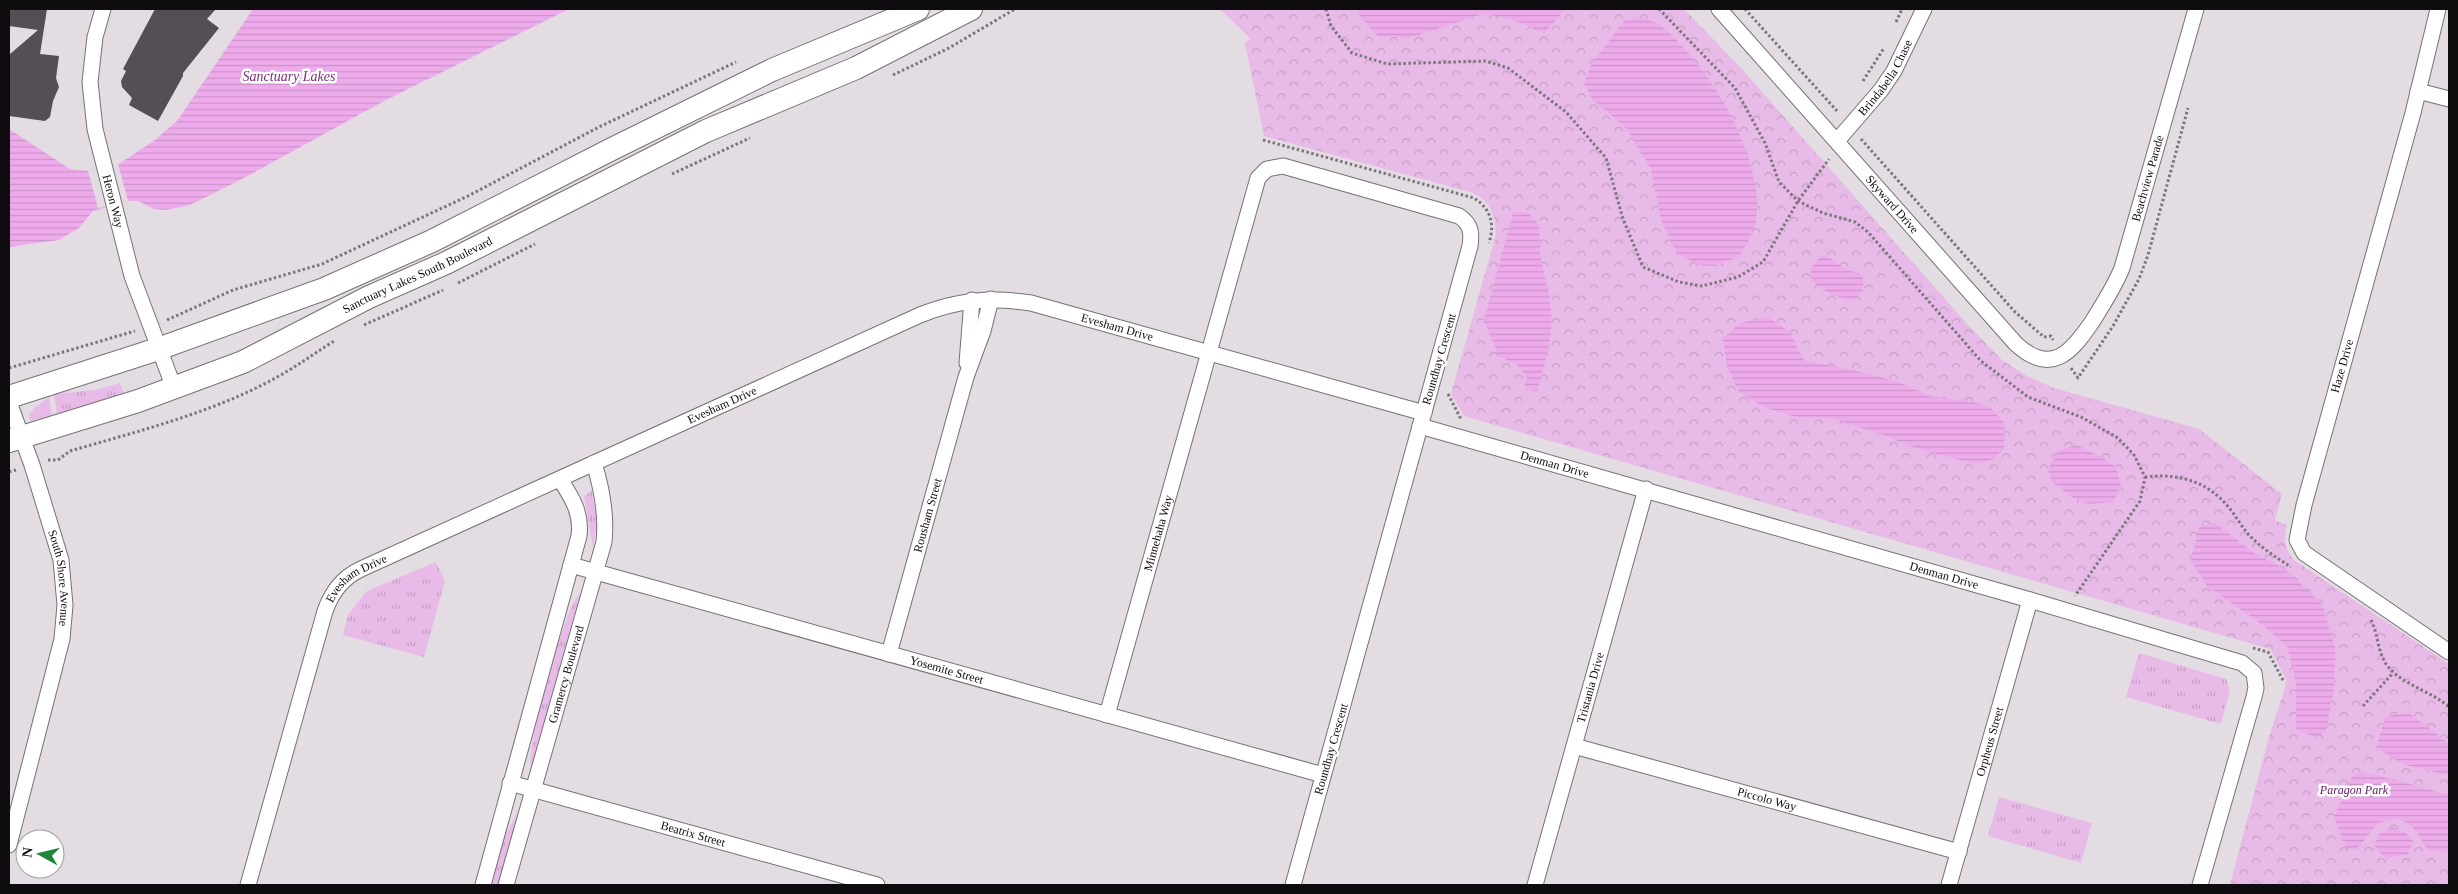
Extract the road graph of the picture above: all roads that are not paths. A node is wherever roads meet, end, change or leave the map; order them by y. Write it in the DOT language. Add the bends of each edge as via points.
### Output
graph roads {
  1 [pos="103,9"];
  2 [pos="918,9"];
  3 [pos="970,9"];
  4 [pos="1719,9"];
  5 [pos="1924,9"];
  6 [pos="2196,9"];
  7 [pos="2438,9"];
  8 [pos="806,55"];
  9 [pos="818,86"];
  10 [pos="2418,91"];
  11 [pos="2449,99"];
  12 [pos="1838,141"];
  13 [pos="991,299"];
  14 [pos="972,300"];
  15 [pos="158,349"];
  16 [pos="1208,352"];
  17 [pos="2063,356"];
  18 [pos="966,377"];
  19 [pos="174,388"];
  20 [pos="9,397"];
  21 [pos="9,402"];
  22 [pos="1422,419"];
  23 [pos="15,438"];
  24 [pos="594,462"];
  25 [pos="560,479"];
  26 [pos="1646,489"];
  27 [pos="570,565"];
  28 [pos="596,572"];
  29 [pos="2030,600"];
  30 [pos="2449,652"];
  31 [pos="889,654"];
  32 [pos="1107,715"];
  33 [pos="1574,746"];
  34 [pos="1324,775"];
  35 [pos="510,783"];
  36 [pos="535,790"];
  37 [pos="9,845"];
  38 [pos="1959,852"];
  39 [pos="248,885"];
  40 [pos="483,885"];
  41 [pos="506,885"];
  42 [pos="877,885"];
  43 [pos="1293,885"];
  44 [pos="1535,885"];
  45 [pos="1950,885"];
  46 [pos="2200,885"];
  1 -- 15 [label="street, Heron Way" via="95,37 90,82 95,129 132,276"];
  2 -- 8 [label="street, Sanctuary Lakes South Boulevard"];
  3 -- 9 [label="street, Sanctuary Lakes South Boulevard"];
  4 -- 12 [label="street, Skyward Drive"];
  5 -- 12 [label="street, Brindabella Chase" via="1894,71"];
  6 -- 17 [label="street, Beachview Parade" via="2122,268 2110,294 2080,340"];
  7 -- 10 [label="street, Haze Drive"];
  8 -- 9 [label="street"];
  8 -- 15 [label="street, Sanctuary Lakes South Boulevard" via="386,262 324,289"];
  9 -- 19 [label="street, Sanctuary Lakes South Boulevard" via="706,131 243,362"];
  10 -- 11 [label="street"];
  10 -- 30 [label="street, Haze Drive" via="2297,540 2304,553"];
  12 -- 17 [label="street, Skyward Drive" via="2016,344 2038,358"];
  13 -- 14 [label="street, Evesham Drive"];
  13 -- 16 [label="street, Evesham Drive" via="1031,303"];
  13 -- 18 [label="street, Rousham Street"];
  14 -- 18 [label="street, Rousham Street"];
  14 -- 24 [label="street, Evesham Drive" via="920,315"];
  15 -- 19 [label="street, Heron Way"];
  15 -- 20 [label="street, Sanctuary Lakes South Boulevard"];
  16 -- 22 [label="street, Evesham Drive"];
  16 -- 22 [label="street, Roundhay Crescent" via="1254,187 1262,172 1283,166 1452,213 1465,220 1471,231 1470,246"];
  16 -- 32 [label="street, Minnehaha Way"];
  18 -- 31 [label="street, Rousham Street"];
  19 -- 23 [label="street, Sanctuary Lakes South Boulevard"];
  21 -- 23 [label="street, South Shore Avenue"];
  22 -- 26 [label="street, Denman Drive"];
  22 -- 34 [label="street, Roundhay Crescent"];
  23 -- 37 [label="street, South Shore Avenue" via="61,560 65,605 62,639"];
  24 -- 25 [label="street, Evesham Drive"];
  24 -- 28 [label="street, Gramercy Boulevard" via="606,524"];
  25 -- 27 [label="street, Gramercy Boulevard" via="579,515 579,536"];
  25 -- 39 [label="street, Evesham Drive" via="354,572 335,589 325,611"];
  26 -- 29 [label="street, Denman Drive"];
  26 -- 33 [label="street, Tristania Drive"];
  27 -- 28 [label="street, Yosemite Street"];
  27 -- 35 [label="street, Gramercy Boulevard"];
  28 -- 31 [label="street, Yosemite Street"];
  28 -- 36 [label="street, Gramercy Boulevard"];
  29 -- 38 [label="street, Orpheus Street"];
  29 -- 46 [label="street, Denman Drive" via="2228,658 2254,673 2254,697"];
  31 -- 32 [label="street, Yosemite Street"];
  32 -- 34 [label="street, Yosemite Street"];
  33 -- 38 [label="street, Piccolo Way"];
  33 -- 44 [label="street, Tristania Drive"];
  34 -- 43 [label="street, Roundhay Crescent"];
  35 -- 36 [label="street, Beatrix Street"];
  35 -- 40 [label="street, Gramercy Boulevard"];
  36 -- 41 [label="street, Gramercy Boulevard"];
  36 -- 42 [label="street, Beatrix Street"];
  38 -- 45 [label="street, Orpheus Street"];
}
